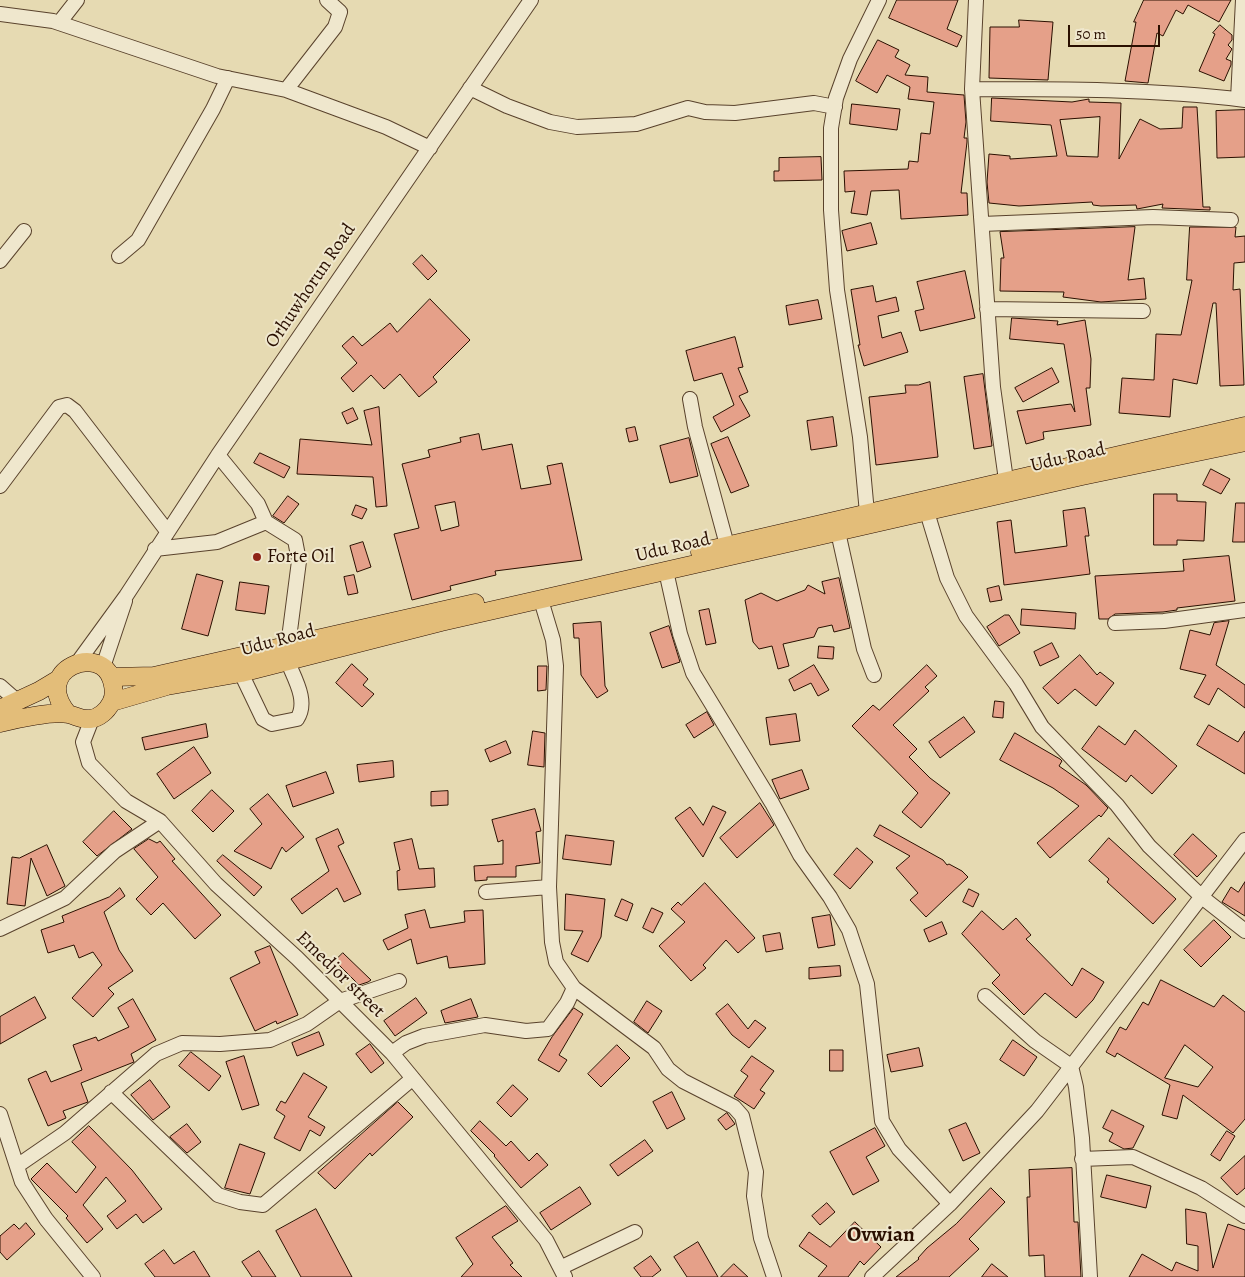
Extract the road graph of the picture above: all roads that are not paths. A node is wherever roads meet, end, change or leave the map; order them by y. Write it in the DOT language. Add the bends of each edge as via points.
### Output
graph roads {
  1 [pos="77,0"];
  2 [pos="328,0"];
  3 [pos="531,0"];
  4 [pos="879,0"];
  5 [pos="976,0"];
  6 [pos="1243,0"];
  7 [pos="0,14"];
  8 [pos="59,23"];
  9 [pos="228,78"];
  10 [pos="470,88"];
  11 [pos="972,89"];
  12 [pos="286,90"];
  13 [pos="1242,99"];
  14 [pos="835,107"];
  15 [pos="430,148"];
  16 [pos="1231,220"];
  17 [pos="982,224"];
  18 [pos="24,231"];
  19 [pos="118,256"];
  20 [pos="0,261"];
  21 [pos="987,309"];
  22 [pos="1143,311"];
  23 [pos="690,399"];
  24 [pos="1245,426"];
  25 [pos="1245,442"];
  26 [pos="218,455"];
  27 [pos="1006,480"];
  28 [pos="0,486"];
  29 [pos="867,512"];
  30 [pos="927,512"];
  31 [pos="266,522"];
  32 [pos="167,531"];
  33 [pos="838,532"];
  34 [pos="727,545"];
  35 [pos="156,548"];
  36 [pos="666,571"];
  37 [pos="126,596"];
  38 [pos="541,600"];
  39 [pos="1245,610"];
  40 [pos="1115,623"];
  41 [pos="287,653"];
  42 [pos="78,662"];
  43 [pos="107,672"];
  44 [pos="241,673"];
  45 [pos="874,674"];
  46 [pos="59,678"];
  47 [pos="0,686"];
  48 [pos="17,702"];
  49 [pos="112,702"];
  50 [pos="0,709"];
  51 [pos="68,714"];
  52 [pos="92,719"];
  53 [pos="0,723"];
  54 [pos="160,821"];
  55 [pos="1245,840"];
  56 [pos="549,887"];
  57 [pos="486,892"];
  58 [pos="1203,898"];
  59 [pos="0,929"];
  60 [pos="1245,931"];
  61 [pos="399,981"];
  62 [pos="574,988"];
  63 [pos="985,996"];
  64 [pos="340,1001"];
  65 [pos="392,1053"];
  66 [pos="1071,1066"];
  67 [pos="412,1079"];
  68 [pos="111,1092"];
  69 [pos="0,1114"];
  70 [pos="1082,1159"];
  71 [pos="17,1166"];
  72 [pos="950,1204"];
  73 [pos="1245,1216"];
  74 [pos="635,1232"];
  75 [pos="564,1272"];
  76 [pos="93,1277"];
  77 [pos="774,1277"];
  78 [pos="872,1277"];
  79 [pos="1090,1277"];
  1 -- 8 [label="street"];
  2 -- 12 [label="street" via="340,12 335,27"];
  3 -- 10 [label="street, Orhuwhorun Road"];
  4 -- 14 [label="street" via="850,59"];
  5 -- 11 [label="street"];
  6 -- 13 [label="street"];
  7 -- 8 [label="street"];
  8 -- 9 [label="street"];
  9 -- 12 [label="street"];
  9 -- 19 [label="street" via="209,118 138,240"];
  10 -- 14 [label="street" via="541,119 577,127 636,124 688,108 735,113 814,103"];
  10 -- 15 [label="street, Orhuwhorun Road"];
  11 -- 13 [label="street" via="1091,88"];
  11 -- 17 [label="street"];
  12 -- 15 [label="street" via="386,127"];
  14 -- 29 [label="street" via="831,128 831,210 837,290 860,437"];
  15 -- 26 [label="street, Orhuwhorun Road"];
  16 -- 17 [label="street" via="1153,216"];
  17 -- 21 [label="street"];
  18 -- 20 [label="street"];
  21 -- 22 [label="street"];
  21 -- 27 [label="street" via="993,388"];
  23 -- 34 [label="street" via="694,427"];
  24 -- 27 [label="main road, Udu Road"];
  25 -- 30 [label="main road, Udu Road"];
  26 -- 31 [label="street" via="258,504"];
  26 -- 32 [label="street, Orhuwhorun Road"];
  27 -- 29 [label="main road, Udu Road"];
  28 -- 32 [label="street" via="59,407 67,405 75,410"];
  29 -- 34 [label="main road, Udu Road"];
  30 -- 33 [label="main road, Udu Road"];
  30 -- 58 [label="street" via="947,578 966,616 1016,684 1042,727 1117,805 1149,846"];
  31 -- 35 [label="street" via="217,542"];
  31 -- 41 [label="street" via="295,540 298,551"];
  32 -- 35 [label="street, Orhuwhorun Road"];
  33 -- 36 [label="main road, Udu Road"];
  33 -- 45 [label="street" via="864,649"];
  34 -- 41 [label="main road, Udu Road"];
  35 -- 37 [label="street, Orhuwhorun Road"];
  36 -- 38 [label="main road, Udu Road"];
  36 -- 72 [label="street" via="680,634 693,673 849,930 867,984 882,1121 899,1149"];
  37 -- 42 [label="street, Orhuwhorun Road"];
  37 -- 43 [label="street, Orhuwhorun Road"];
  38 -- 41 [label="main road, Udu Road"];
  38 -- 56 [label="street" via="553,640 556,666"];
  39 -- 40 [label="street" via="1164,621"];
  41 -- 43 [label="main road, Udu Road" via="154,676"];
  41 -- 44 [label="main road, Udu Road"];
  41 -- 44 [label="street" via="303,702 298,719 272,724 263,719"];
  42 -- 43 [label="main road" via="91,662"];
  42 -- 46 [label="main road" via="66,668"];
  43 -- 49 [label="main road" via="114,690"];
  44 -- 49 [label="main road, Udu Road" via="167,686"];
  46 -- 48 [label="main road"];
  46 -- 51 [label="main road" via="56,691 59,704"];
  47 -- 48 [label="street"];
  48 -- 50 [label="main road"];
  49 -- 52 [label="main road" via="104,713"];
  51 -- 52 [label="main road" via="79,719"];
  51 -- 53 [label="main road" via="32,716"];
  52 -- 54 [label="street, Emedjor street" via="83,742 88,763 126,801"];
  54 -- 59 [label="street" via="115,851 65,898"];
  54 -- 64 [label="street, Emedjor street" via="216,884"];
  55 -- 58 [label="street"];
  56 -- 57 [label="street"];
  56 -- 62 [label="street" via="556,962"];
  58 -- 60 [label="street"];
  58 -- 66 [label="street" via="1174,930"];
  61 -- 64 [label="street"];
  62 -- 65 [label="street" via="548,1029 526,1031 485,1025 424,1036"];
  62 -- 77 [label="street" via="654,1048 668,1069 683,1081 734,1107 742,1116 756,1172 754,1196 761,1238"];
  63 -- 66 [label="street" via="1035,1041"];
  64 -- 65 [label="street, Emedjor street"];
  64 -- 68 [label="street" via="308,1024 270,1040 182,1043 156,1054"];
  65 -- 67 [label="street, Emedjor street"];
  66 -- 70 [label="street"];
  66 -- 72 [label="street" via="1037,1111"];
  67 -- 68 [label="street" via="263,1205 240,1202 218,1194"];
  67 -- 75 [label="street, Emedjor street" via="546,1240"];
  68 -- 71 [label="street" via="66,1133"];
  69 -- 71 [label="street"];
  70 -- 73 [label="street" via="1133,1157 1201,1188"];
  70 -- 79 [label="street"];
  71 -- 76 [label="street" via="22,1182 46,1219"];
  72 -- 78 [label="street"];
  74 -- 75 [label="street"];
}
